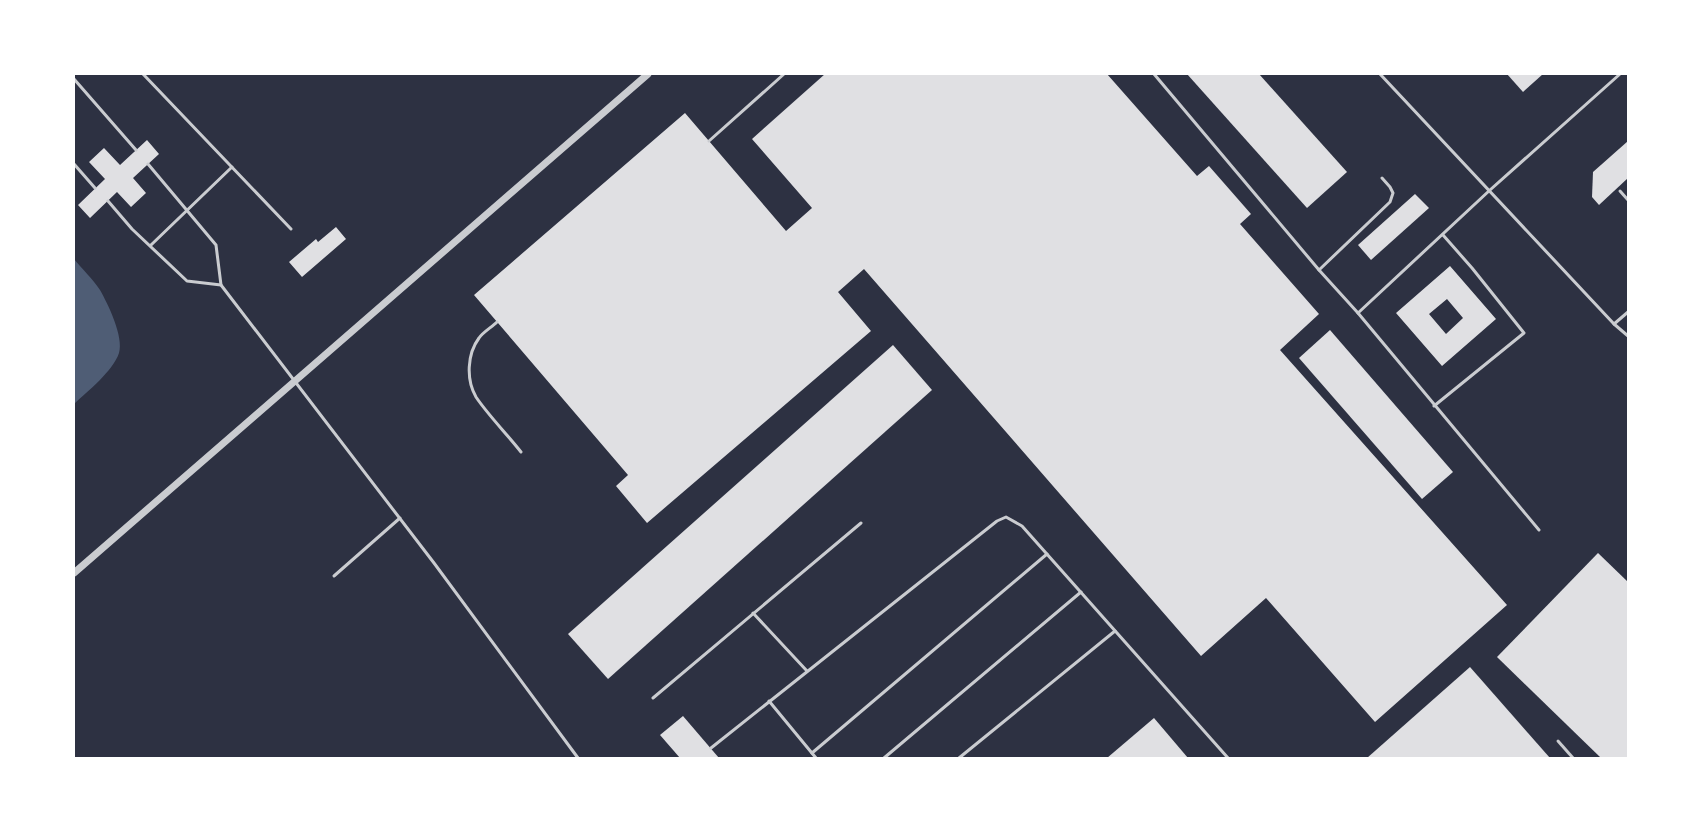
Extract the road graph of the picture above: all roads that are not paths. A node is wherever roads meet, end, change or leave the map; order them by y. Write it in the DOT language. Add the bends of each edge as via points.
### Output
graph roads {
  1 [pos="143,74"];
  2 [pos="648,74"];
  3 [pos="784,74"];
  4 [pos="1154,74"];
  5 [pos="1380,74"];
  6 [pos="1620,74"];
  7 [pos="74,79"];
  8 [pos="709,141"];
  9 [pos="136,150"];
  10 [pos="74,164"];
  11 [pos="148,164"];
  12 [pos="232,167"];
  13 [pos="1382,178"];
  14 [pos="96,188"];
  15 [pos="1490,190"];
  16 [pos="1620,191"];
  17 [pos="1628,200"];
  18 [pos="108,202"];
  19 [pos="187,210"];
  20 [pos="291,229"];
  21 [pos="1443,235"];
  22 [pos="151,245"];
  23 [pos="1319,270"];
  24 [pos="221,285"];
  25 [pos="1628,312"];
  26 [pos="1358,313"];
  27 [pos="498,322"];
  28 [pos="1614,324"];
  29 [pos="1628,336"];
  30 [pos="296,380"];
  31 [pos="1434,406"];
  32 [pos="521,452"];
  33 [pos="400,518"];
  34 [pos="862,523"];
  35 [pos="1539,530"];
  36 [pos="1047,554"];
  37 [pos="74,574"];
  38 [pos="334,576"];
  39 [pos="1080,592"];
  40 [pos="753,614"];
  41 [pos="1115,631"];
  42 [pos="807,672"];
  43 [pos="653,698"];
  44 [pos="769,701"];
  45 [pos="1558,741"];
  46 [pos="711,748"];
  47 [pos="812,753"];
  48 [pos="578,758"];
  49 [pos="816,758"];
  50 [pos="884,758"];
  51 [pos="960,758"];
  52 [pos="1228,758"];
  53 [pos="1572,758"];
  1 -- 12 [label="lane"];
  2 -- 30 [label="street"];
  3 -- 8 [label="lane"];
  4 -- 23 [label="lane"];
  5 -- 15 [label="lane"];
  6 -- 15 [label="lane"];
  7 -- 9 [label="lane"];
  10 -- 14 [label="lane"];
  11 -- 19 [label="lane"];
  12 -- 19 [label="lane"];
  12 -- 20 [label="lane"];
  13 -- 23 [label="lane" via="1393,192 1390,202"];
  15 -- 21 [label="lane"];
  15 -- 28 [label="lane"];
  16 -- 17 [label="lane"];
  18 -- 22 [label="lane" via="132,229"];
  19 -- 22 [label="lane"];
  19 -- 24 [label="lane" via="216,245"];
  21 -- 26 [label="lane"];
  21 -- 31 [label="lane" via="1524,333"];
  22 -- 24 [label="lane" via="187,281"];
  23 -- 26 [label="lane"];
  24 -- 30 [label="lane"];
  25 -- 28 [label="lane"];
  26 -- 31 [label="lane"];
  27 -- 32 [label="lane" via="479,338 471,354 470,382 476,396"];
  28 -- 29 [label="lane"];
  30 -- 33 [label="lane"];
  30 -- 37 [label="street"];
  31 -- 35 [label="lane"];
  33 -- 38 [label="lane"];
  33 -- 48 [label="lane"];
  34 -- 40 [label="lane"];
  36 -- 39 [label="lane"];
  36 -- 42 [label="lane" via="1022,526 1006,516"];
  36 -- 47 [label="lane"];
  39 -- 41 [label="lane"];
  39 -- 50 [label="lane"];
  40 -- 42 [label="lane"];
  40 -- 43 [label="lane"];
  41 -- 51 [label="lane"];
  41 -- 52 [label="lane"];
  42 -- 44 [label="lane"];
  44 -- 46 [label="lane"];
  44 -- 47 [label="lane"];
  45 -- 53 [label="lane"];
  47 -- 49 [label="lane"];
}
